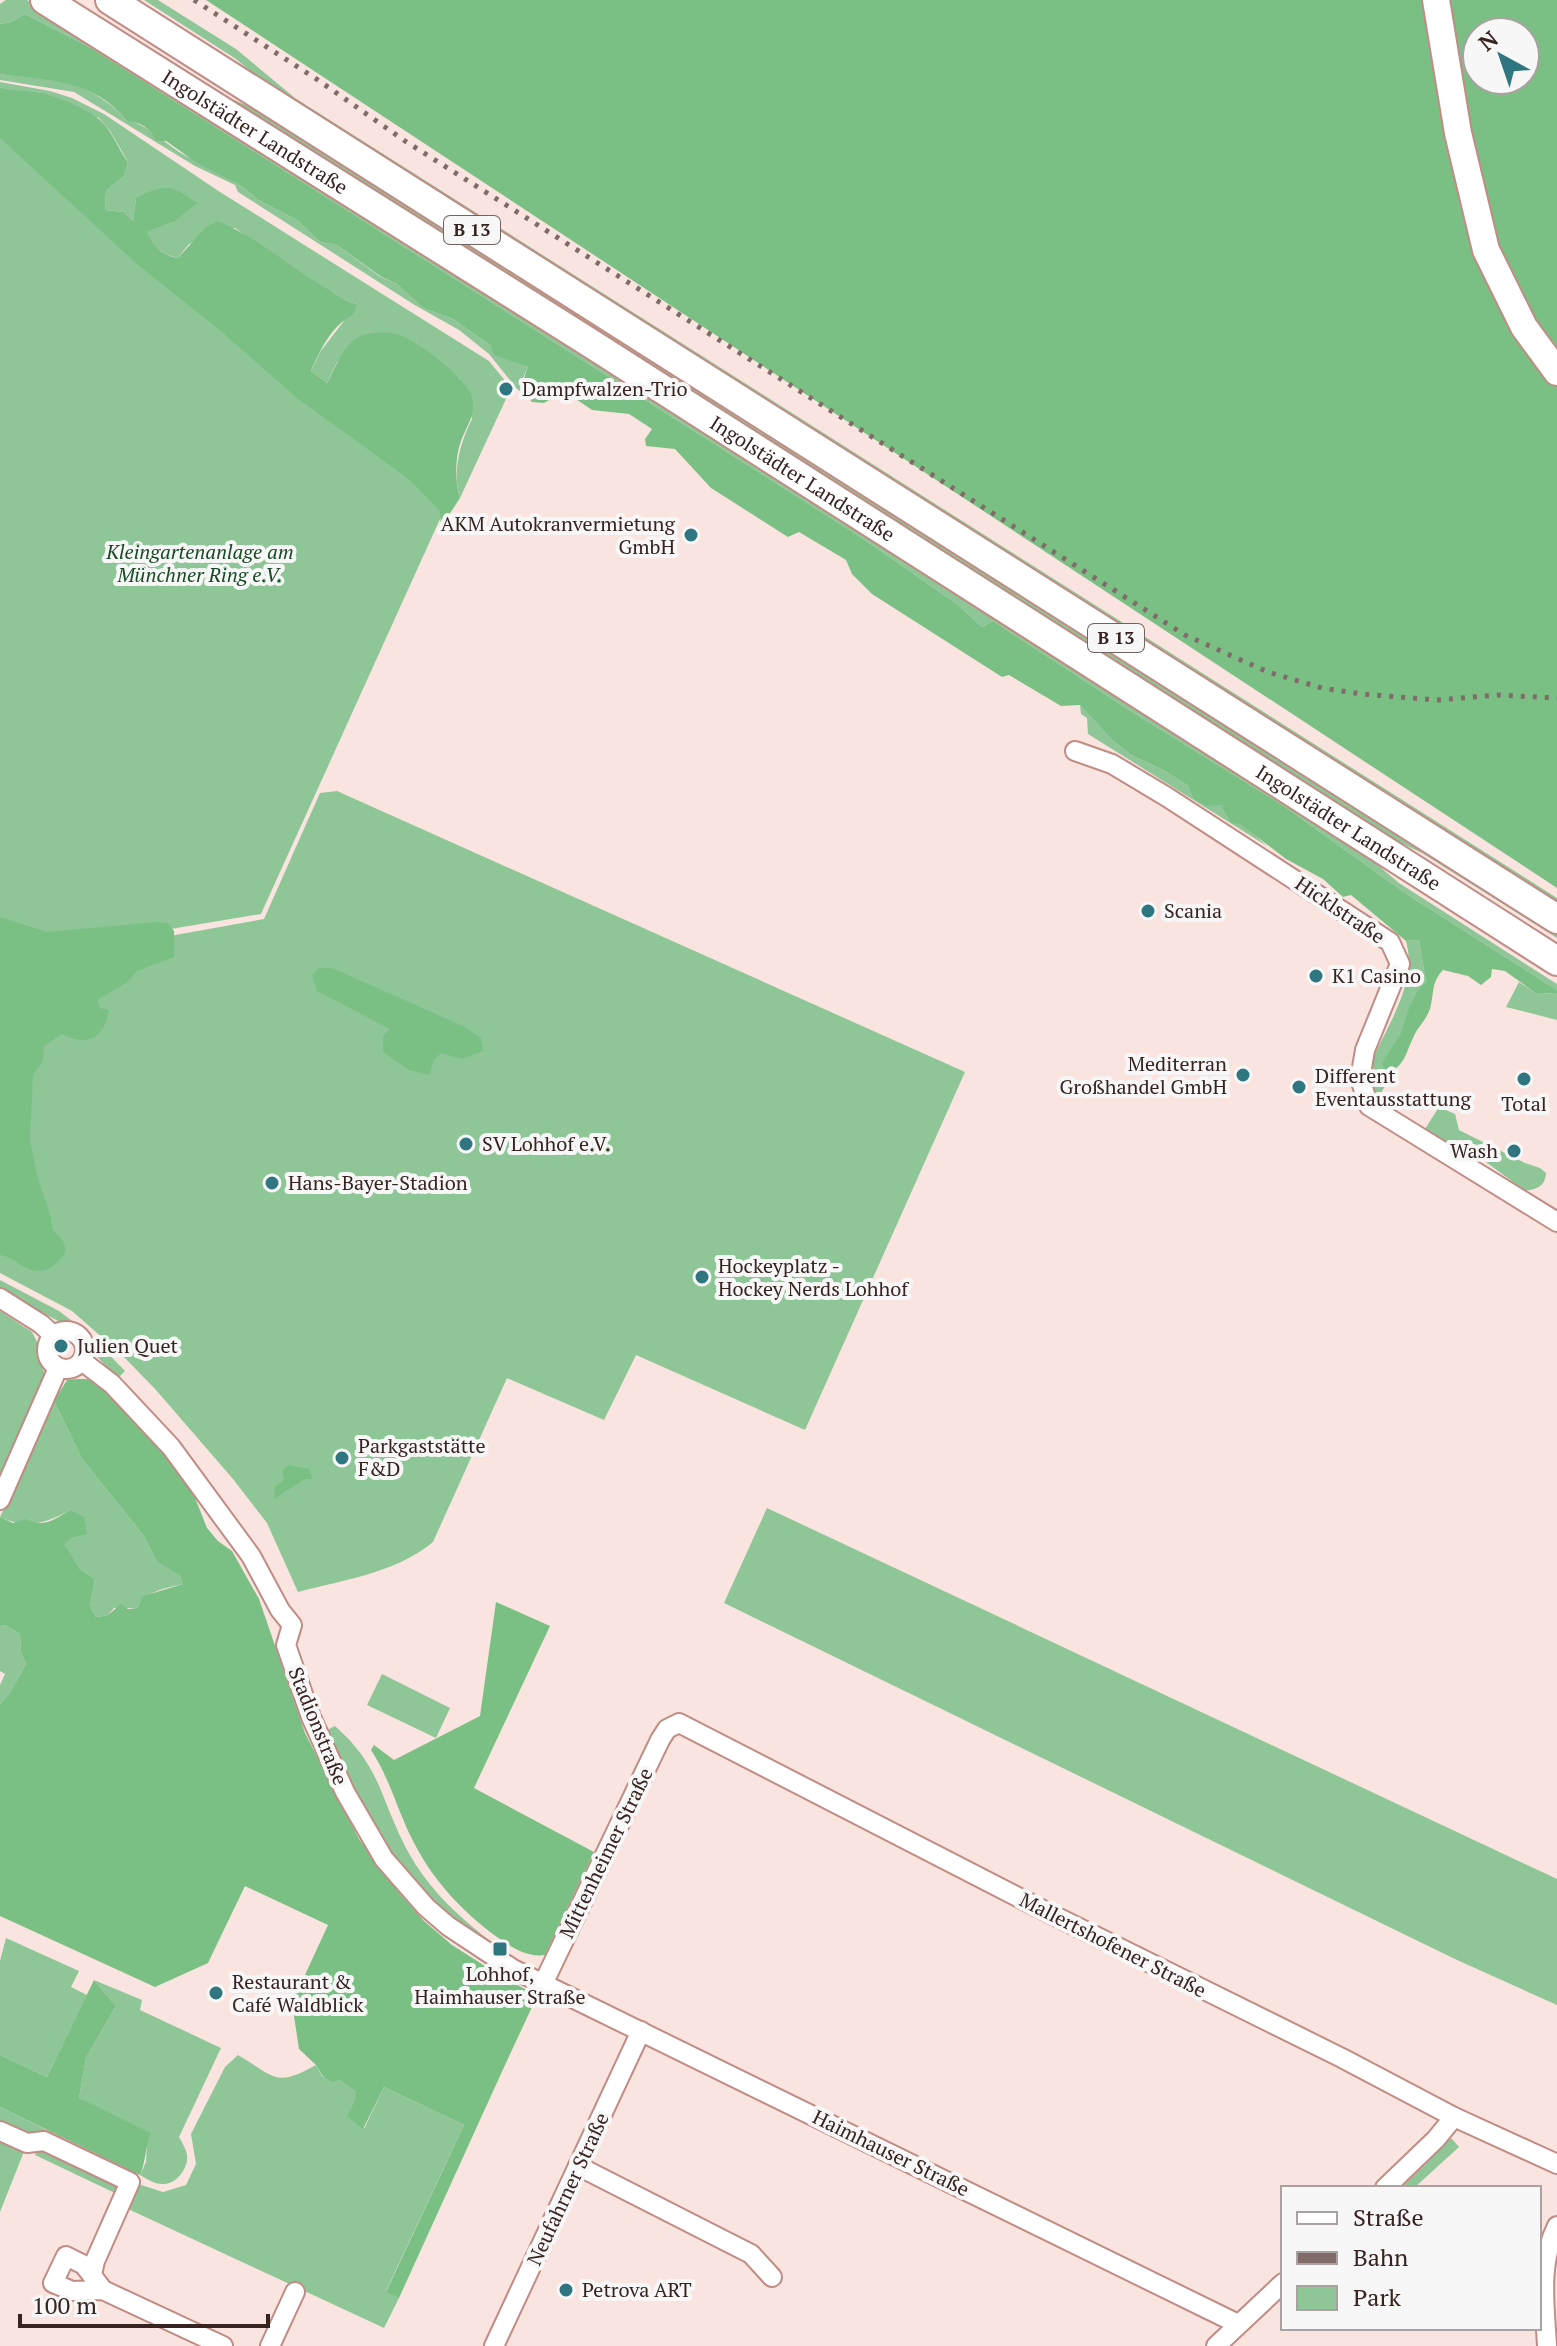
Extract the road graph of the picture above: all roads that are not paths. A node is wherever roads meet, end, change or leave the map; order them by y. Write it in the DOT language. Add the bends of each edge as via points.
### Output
graph roads {
  1 [pos="45,0"];
  2 [pos="110,0"];
  3 [pos="1436,0"];
  4 [pos="1557,372"];
  5 [pos="1075,751"];
  6 [pos="1557,919"];
  7 [pos="1557,961"];
  8 [pos="1557,1222"];
  9 [pos="0,1298"];
  10 [pos="53,1335"];
  11 [pos="82,1361"];
  12 [pos="58,1368"];
  13 [pos="0,1500"];
  14 [pos="672,1724"];
  15 [pos="543,1984"];
  16 [pos="641,2031"];
  17 [pos="1454,2117"];
  18 [pos="0,2131"];
  19 [pos="1557,2164"];
  20 [pos="578,2166"];
  21 [pos="1387,2186"];
  22 [pos="1557,2226"];
  23 [pos="772,2277"];
  24 [pos="1281,2285"];
  25 [pos="295,2292"];
  26 [pos="1238,2324"];
  27 [pos="223,2346"];
  28 [pos="270,2346"];
  29 [pos="494,2346"];
  30 [pos="1216,2346"];
  31 [pos="1547,2346"];
  1 -- 7 [label="main road, Ingolstädter Landstraße / B 13"];
  2 -- 6 [label="main road, Ingolstädter Landstraße / B 13"];
  3 -- 4 [label="main road" via="1458,133 1486,250 1524,327"];
  5 -- 8 [label="street, Hicklstraße" via="1112,764 1167,797 1390,942 1400,964 1365,1050 1360,1079 1369,1106"];
  9 -- 10 [label="street, Stadionstraße"];
  10 -- 11 [label="street, Stadionstraße" via="77,1334 85,1347"];
  10 -- 12 [label="street" via="46,1353"];
  11 -- 12 [label="street" via="68,1370"];
  11 -- 15 [label="street, Stadionstraße" via="112,1384 171,1447 251,1556 292,1625 286,1645 311,1717 345,1792 384,1859 448,1926"];
  12 -- 13 [label="street"];
  14 -- 15 [label="street, Mittenheimer Straße"];
  14 -- 17 [label="street, Mallertshofener Straße" via="684,1724"];
  15 -- 16 [label="street, Haimhauser Straße"];
  16 -- 20 [label="street, Neufahrner Straße"];
  16 -- 26 [label="street, Haimhauser Straße"];
  17 -- 19 [label="street, Mallertshofener Straße"];
  17 -- 21 [label="street"];
  18 -- 27 [label="street" via="27,2143 44,2141 130,2182 95,2261 97,2282"];
  20 -- 23 [label="street" via="751,2254"];
  20 -- 29 [label="street, Neufahrner Straße"];
  22 -- 31 [label="street" via="1548,2242 1544,2273"];
  24 -- 26 [label="street"];
  25 -- 28 [label="street"];
  26 -- 30 [label="street"];
}
